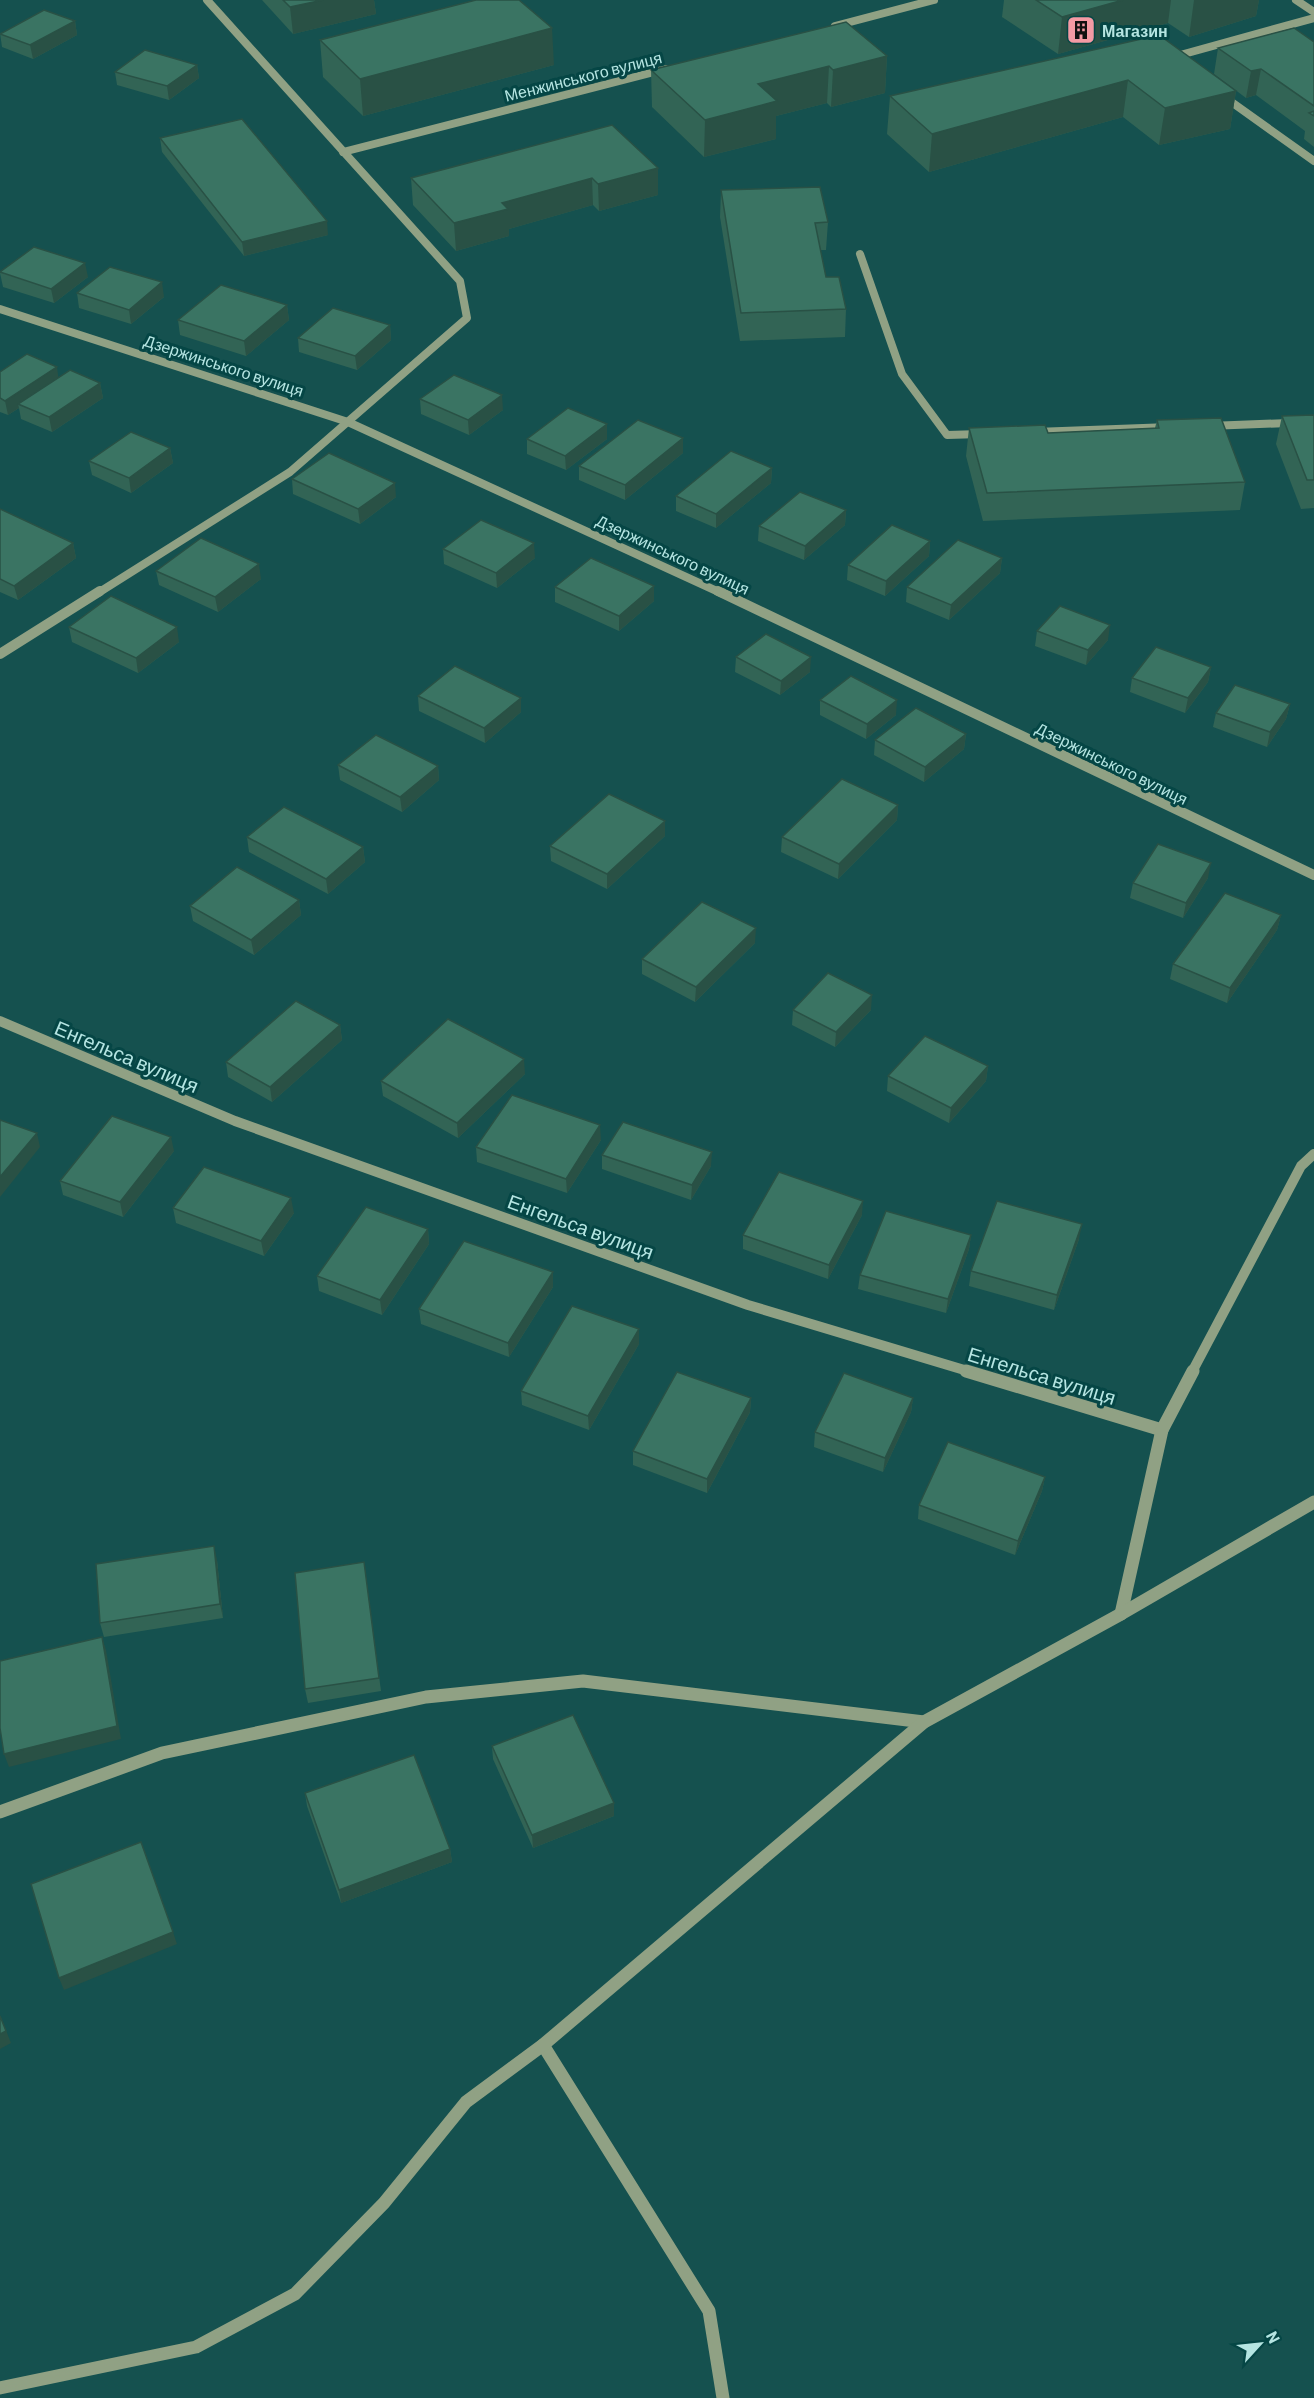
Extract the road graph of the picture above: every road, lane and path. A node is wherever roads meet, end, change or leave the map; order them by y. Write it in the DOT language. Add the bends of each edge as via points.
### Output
graph roads {
  1 [pos="207,0"];
  2 [pos="934,0"];
  3 [pos="1296,0"];
  4 [pos="1314,12"];
  5 [pos="1314,18"];
  6 [pos="830,27"];
  7 [pos="1180,65"];
  8 [pos="679,66"];
  9 [pos="1219,92"];
  10 [pos="344,152"];
  11 [pos="1314,161"];
  12 [pos="860,254"];
  13 [pos="0,309"];
  14 [pos="348,422"];
  15 [pos="1314,422"];
  16 [pos="1184,426"];
  17 [pos="1196,426"];
  18 [pos="1030,432"];
  19 [pos="995,434"];
  20 [pos="0,654"];
  21 [pos="1314,875"];
  22 [pos="0,1022"];
  23 [pos="1314,1154"];
  24 [pos="1162,1430"];
  25 [pos="1314,1502"];
  26 [pos="1121,1614"];
  27 [pos="924,1722"];
  28 [pos="0,1812"];
  29 [pos="543,2045"];
  30 [pos="0,2388"];
  31 [pos="723,2398"];
  1 -- 10 [label="street"];
  2 -- 6 [label="street"];
  3 -- 4 [label="street"];
  5 -- 7 [label="street" via="1171,58"];
  8 -- 10 [label="street, Менжинського вулиця"];
  9 -- 11 [label="street"];
  10 -- 14 [label="street" via="460,281 467,318"];
  12 -- 19 [label="street" via="902,374 947,435"];
  13 -- 14 [label="street, Дзержинського вулиця"];
  14 -- 20 [label="street" via="290,472"];
  14 -- 21 [label="street, Дзержинського вулиця" via="724,594"];
  15 -- 17 [label="street"];
  16 -- 18 [label="street"];
  22 -- 24 [label="street, Енгельса вулиця" via="235,1121 748,1305"];
  23 -- 24 [label="street" via="1301,1166"];
  24 -- 26 [label="street"];
  25 -- 26 [label="street"];
  26 -- 27 [label="street"];
  27 -- 28 [label="street" via="583,1681 426,1697 162,1753"];
  27 -- 29 [label="street"];
  29 -- 30 [label="street" via="466,2102 384,2203 295,2294 196,2347"];
  29 -- 31 [label="street" via="709,2311"];
}
